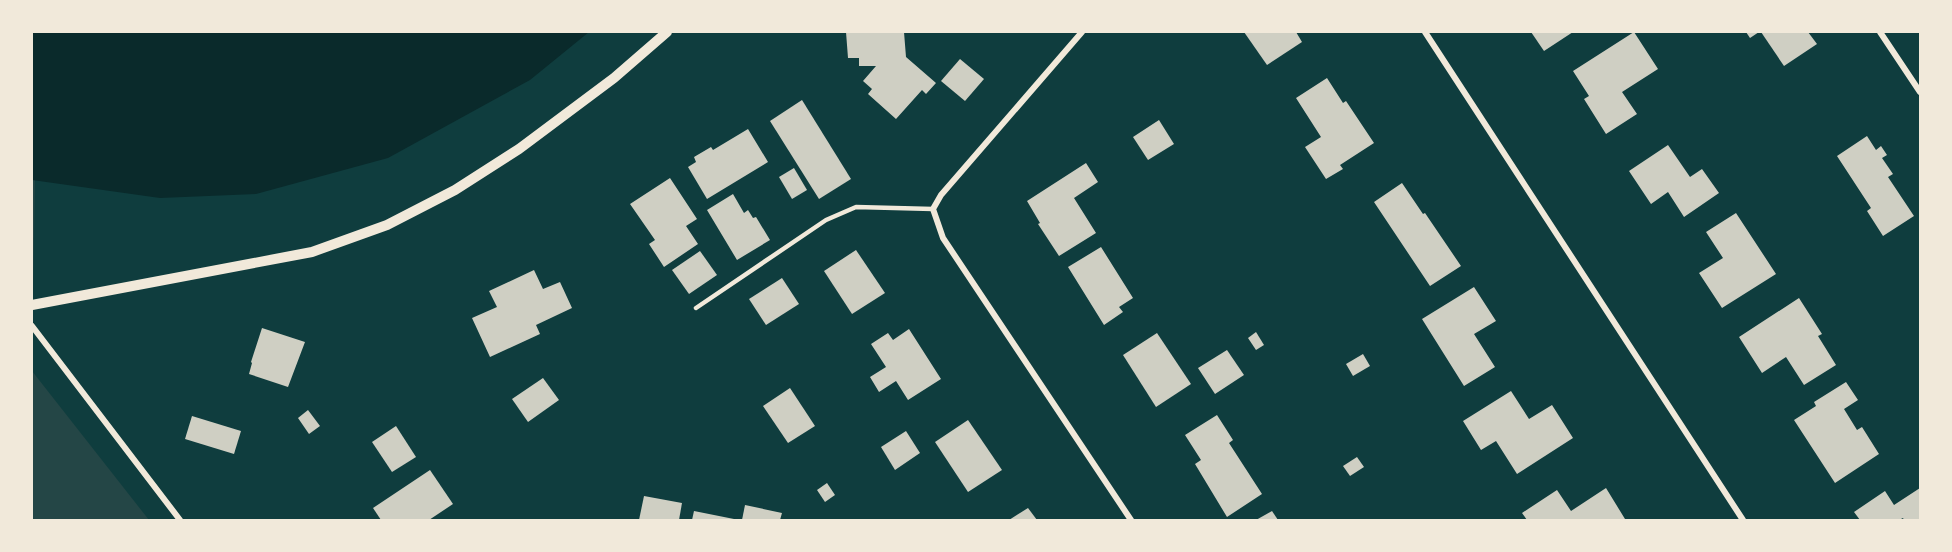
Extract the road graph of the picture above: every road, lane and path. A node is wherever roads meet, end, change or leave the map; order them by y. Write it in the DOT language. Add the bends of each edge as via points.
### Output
graph roads {
  1 [pos="667,32"];
  2 [pos="1082,32"];
  3 [pos="1425,32"];
  4 [pos="1880,32"];
  5 [pos="1920,92"];
  6 [pos="933,209"];
  7 [pos="32,305"];
  8 [pos="696,308"];
  9 [pos="32,326"];
  10 [pos="180,520"];
  11 [pos="1131,520"];
  12 [pos="1743,520"];
  1 -- 7 [label="street" via="614,78 519,149 456,190 387,225 312,252"];
  2 -- 6 [label="street"];
  3 -- 12 [label="street"];
  4 -- 5 [label="street"];
  6 -- 8 [label="lane" via="856,207 826,220"];
  6 -- 11 [label="street" via="943,238"];
  9 -- 10 [label="street"];
}
